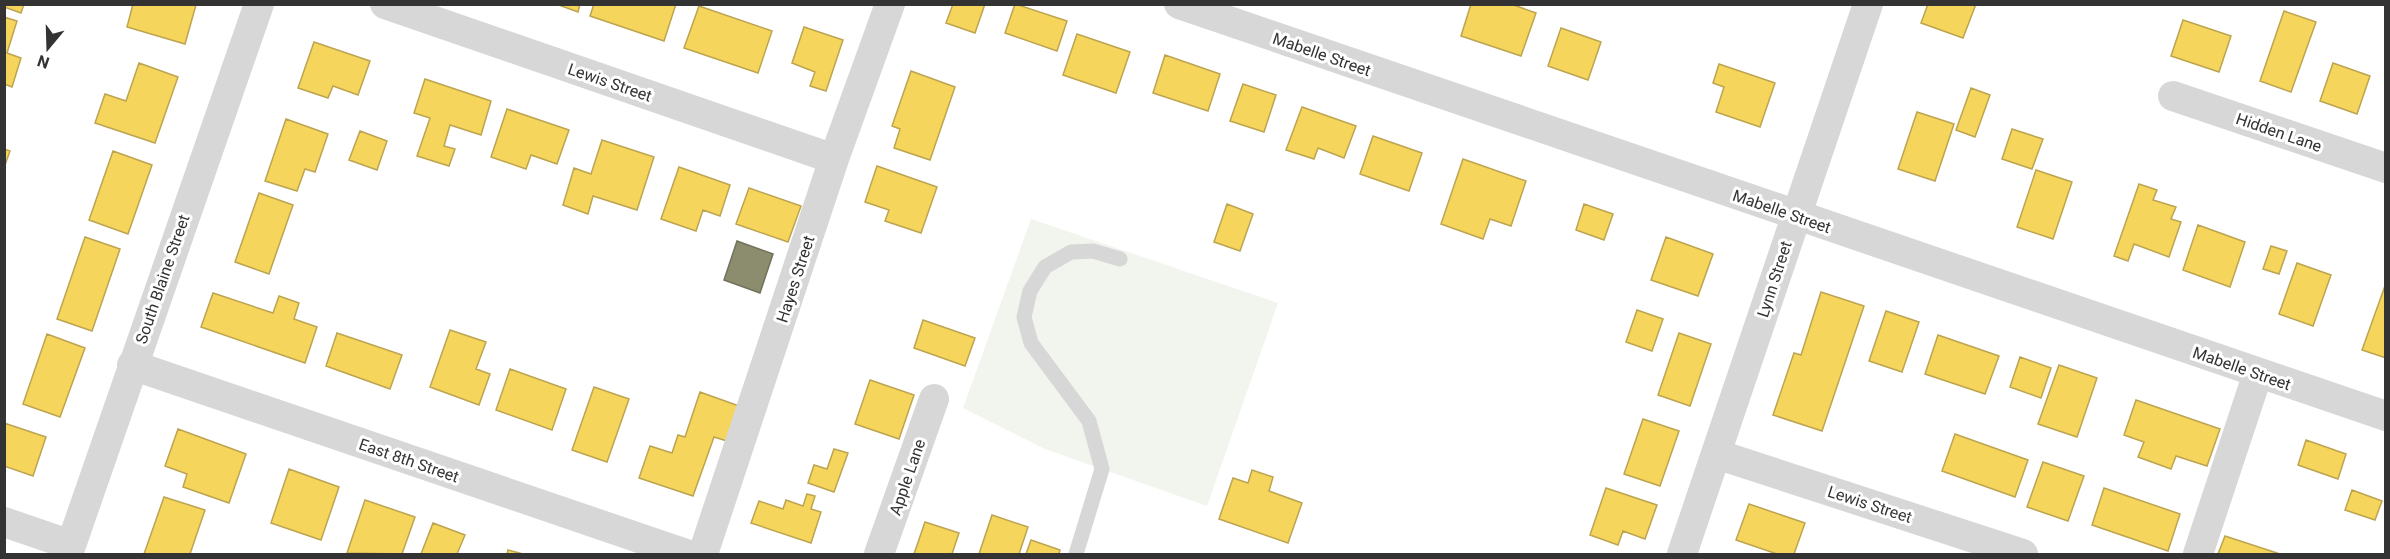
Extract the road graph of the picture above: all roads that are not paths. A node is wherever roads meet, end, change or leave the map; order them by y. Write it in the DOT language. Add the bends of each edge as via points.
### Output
graph roads {
  1 [pos="259,4"];
  2 [pos="385,4"];
  3 [pos="890,4"];
  4 [pos="1179,4"];
  5 [pos="1868,4"];
  6 [pos="2173,96"];
  7 [pos="834,159"];
  8 [pos="2385,168"];
  9 [pos="1795,216"];
  10 [pos="1120,259"];
  11 [pos="132,365"];
  12 [pos="2258,373"];
  13 [pos="934,399"];
  14 [pos="2385,416"];
  15 [pos="1716,454"];
  16 [pos="4,522"];
  17 [pos="70,550"];
  18 [pos="686,555"];
  19 [pos="703,555"];
  20 [pos="879,555"];
  21 [pos="1076,555"];
  22 [pos="1682,555"];
  23 [pos="2023,555"];
  24 [pos="2198,555"];
  1 -- 11 [label="street, South Blaine Street"];
  2 -- 7 [label="street, Lewis Street"];
  3 -- 7 [label="street, Hayes Street"];
  4 -- 9 [label="street, Mabelle Street"];
  5 -- 9 [label="street, Lynn Street"];
  6 -- 8 [label="street, Hidden Lane"];
  7 -- 19 [label="street, Hayes Street"];
  9 -- 12 [label="street, Mabelle Street"];
  9 -- 15 [label="street, Lynn Street"];
  10 -- 21 [label="lane" via="1093,250 1071,252 1045,267 1030,291 1024,317 1031,343 1089,421 1102,469"];
  11 -- 17 [label="street, South Blaine Street"];
  11 -- 18 [label="street, East 8th Street"];
  12 -- 14 [label="street, Mabelle Street"];
  12 -- 24 [label="street"];
  13 -- 20 [label="street, Apple Lane"];
  15 -- 22 [label="street, Lynn Street"];
  15 -- 23 [label="street, Lewis Street"];
  16 -- 17 [label="street"];
}
